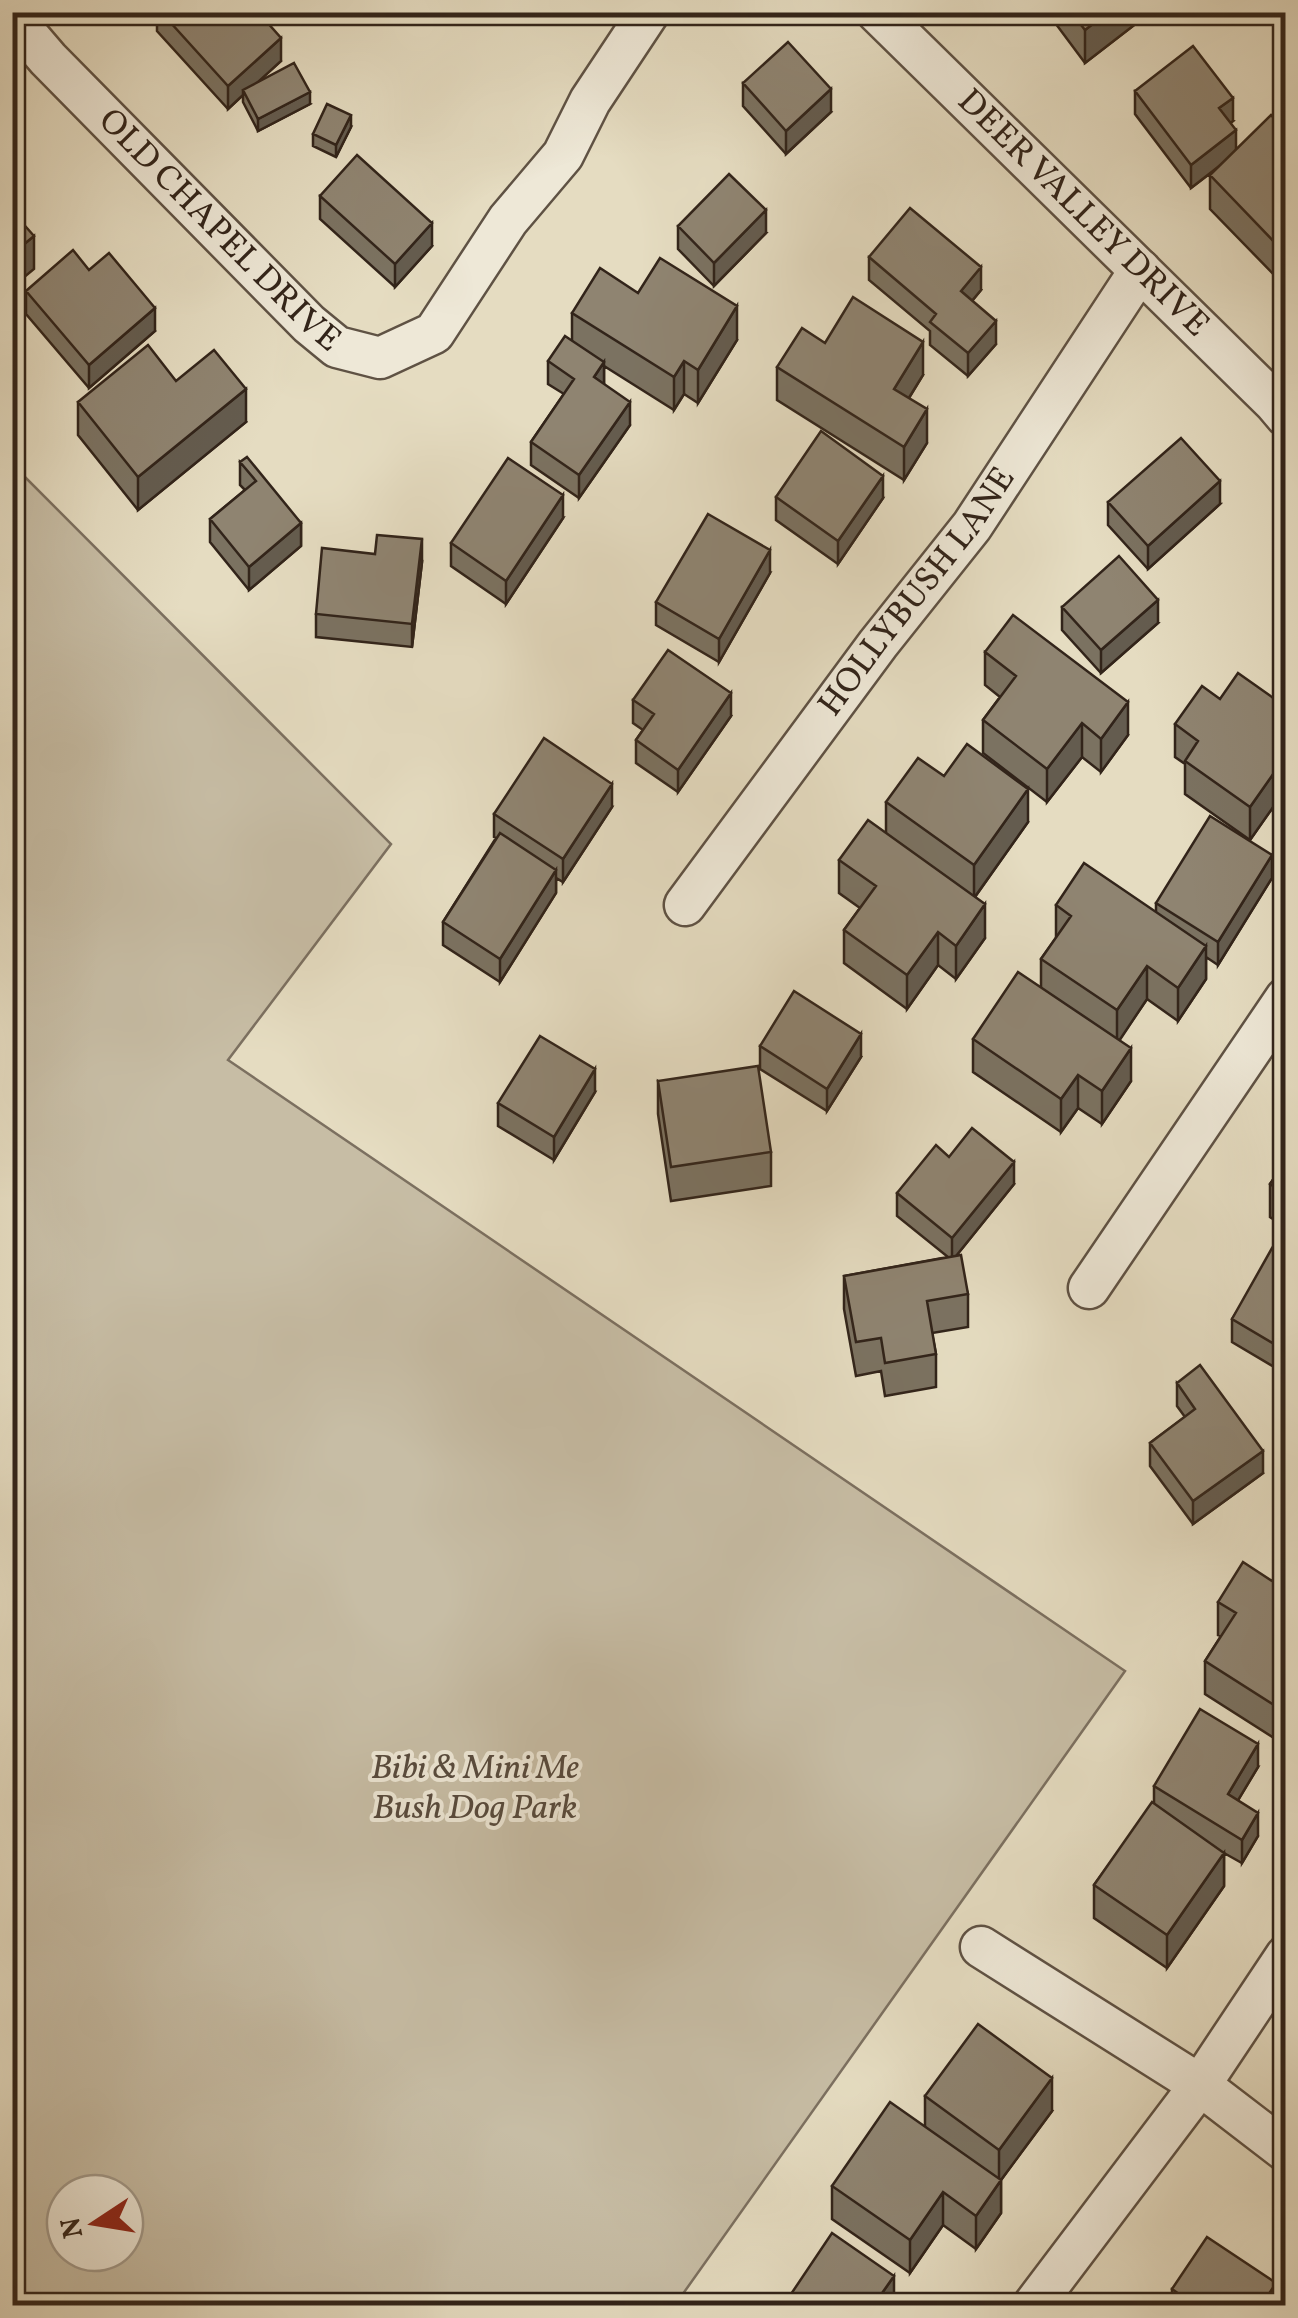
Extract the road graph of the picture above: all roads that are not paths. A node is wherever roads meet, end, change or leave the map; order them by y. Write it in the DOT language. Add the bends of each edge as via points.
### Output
graph roads {
  1 [pos="649,12"];
  2 [pos="877,12"];
  3 [pos="12,17"];
  4 [pos="1140,270"];
  5 [pos="1286,416"];
  6 [pos="685,905"];
  7 [pos="1286,998"];
  8 [pos="1088,1288"];
  9 [pos="982,1947"];
  10 [pos="1286,1956"];
  11 [pos="1200,2085"];
  12 [pos="1282,2145"];
  13 [pos="1032,2306"];
  1 -- 3 [label="street, OLD CHAPEL DRIVE" via="563,155 508,220 434,333 380,358 337,348 309,324"];
  2 -- 4 [label="street, DEER VALLEY DRIVE"];
  4 -- 5 [label="street, DEER VALLEY DRIVE"];
  4 -- 6 [label="street, HOLLYBUSH LANE" via="972,526"];
  7 -- 8 [label="street"];
  9 -- 11 [label="street"];
  10 -- 11 [label="street"];
  11 -- 12 [label="street"];
  11 -- 13 [label="street"];
}
